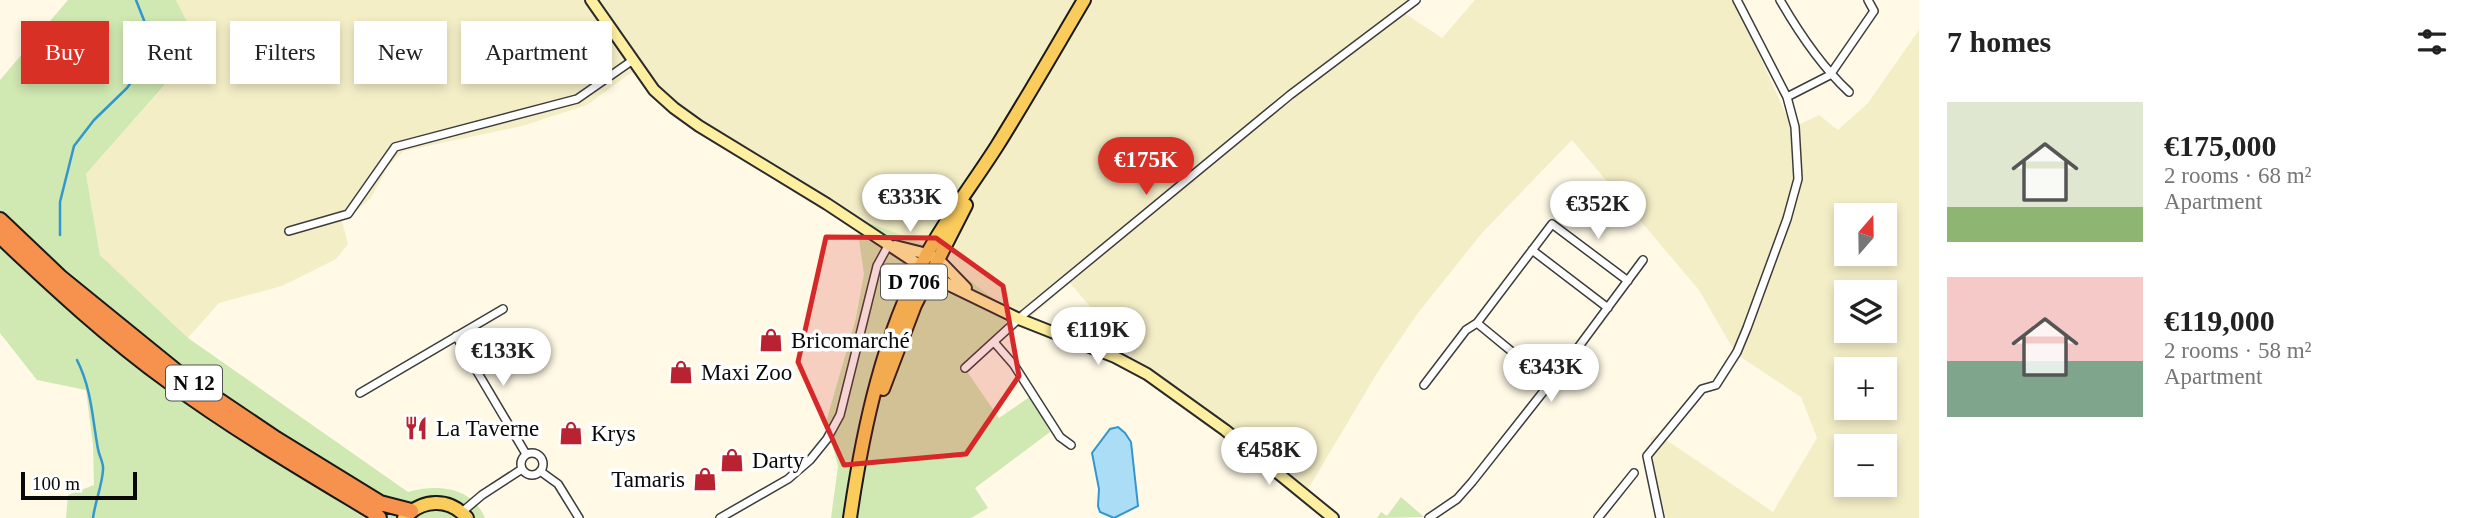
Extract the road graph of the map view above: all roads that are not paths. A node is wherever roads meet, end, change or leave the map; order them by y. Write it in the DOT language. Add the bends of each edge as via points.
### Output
graph roads {
  1 [pos="592,0"];
  2 [pos="1084,0"];
  3 [pos="1416,0"];
  4 [pos="1737,0"];
  5 [pos="1780,0"];
  6 [pos="1868,0"];
  7 [pos="633,60"];
  8 [pos="1830,75"];
  9 [pos="1849,92"];
  10 [pos="1787,97"];
  11 [pos="0,220"];
  12 [pos="289,231"];
  13 [pos="0,236"];
  14 [pos="889,244"];
  15 [pos="1532,250"];
  16 [pos="930,255"];
  17 [pos="1643,260"];
  18 [pos="923,268"];
  19 [pos="1628,281"];
  20 [pos="976,298"];
  21 [pos="1608,308"];
  22 [pos="503,309"];
  23 [pos="1019,319"];
  24 [pos="1477,323"];
  25 [pos="456,336"];
  26 [pos="994,342"];
  27 [pos="965,368"];
  28 [pos="1550,383"];
  29 [pos="1424,384"];
  30 [pos="360,393"];
  31 [pos="1072,445"];
  32 [pos="526,454"];
  33 [pos="522,469"];
  34 [pos="540,471"];
  35 [pos="1634,472"];
  36 [pos="407,514"];
  37 [pos="464,515"];
  38 [pos="379,518"];
  39 [pos="579,518"];
  40 [pos="720,518"];
  41 [pos="850,518"];
  42 [pos="1333,518"];
  43 [pos="1429,518"];
  44 [pos="1598,518"];
  45 [pos="1660,518"];
  1 -- 7 [label="street"];
  2 -- 16 [label="main road, D 706"];
  3 -- 23 [label="street" via="1290,95"];
  4 -- 10 [label="street"];
  5 -- 8 [label="street"];
  6 -- 8 [label="street" via="1874,11"];
  7 -- 12 [label="street" via="577,99 395,147 348,214"];
  7 -- 14 [label="street" via="654,90 674,108"];
  8 -- 9 [label="street"];
  8 -- 10 [label="street"];
  10 -- 45 [label="street" via="1795,127 1798,179 1787,219 1737,352 1716,385 1702,389 1647,456"];
  11 -- 36 [label="highway, N 12" via="61,278 178,373 276,439 380,503"];
  13 -- 38 [label="highway, N 12" via="169,382"];
  14 -- 16 [label="street"];
  14 -- 18 [label="street"];
  14 -- 40 [label="street" via="877,266 840,415 827,439 788,479"];
  15 -- 19 [label="street" via="1552,224"];
  15 -- 21 [label="street"];
  15 -- 24 [label="street"];
  16 -- 18 [label="main road, D 706"];
  16 -- 20 [label="street"];
  17 -- 19 [label="street"];
  18 -- 20 [label="street"];
  18 -- 41 [label="main road, D 706" via="885,354"];
  19 -- 21 [label="street"];
  20 -- 23 [label="street"];
  21 -- 28 [label="street"];
  22 -- 25 [label="street"];
  23 -- 26 [label="street"];
  23 -- 42 [label="street" via="1115,356 1147,374"];
  24 -- 28 [label="street"];
  24 -- 29 [label="street" via="1466,330"];
  25 -- 30 [label="street"];
  25 -- 32 [label="street"];
  26 -- 27 [label="street"];
  26 -- 31 [label="street" via="1060,437"];
  28 -- 43 [label="street" via="1457,499"];
  32 -- 33 [label="street" via="521,459"];
  32 -- 34 [label="street" via="541,457"];
  33 -- 34 [label="street" via="531,475"];
  33 -- 37 [label="street" via="482,495"];
  34 -- 39 [label="street" via="558,484"];
  35 -- 44 [label="street"];
  36 -- 37 [label="main road" via="436,502"];
}
